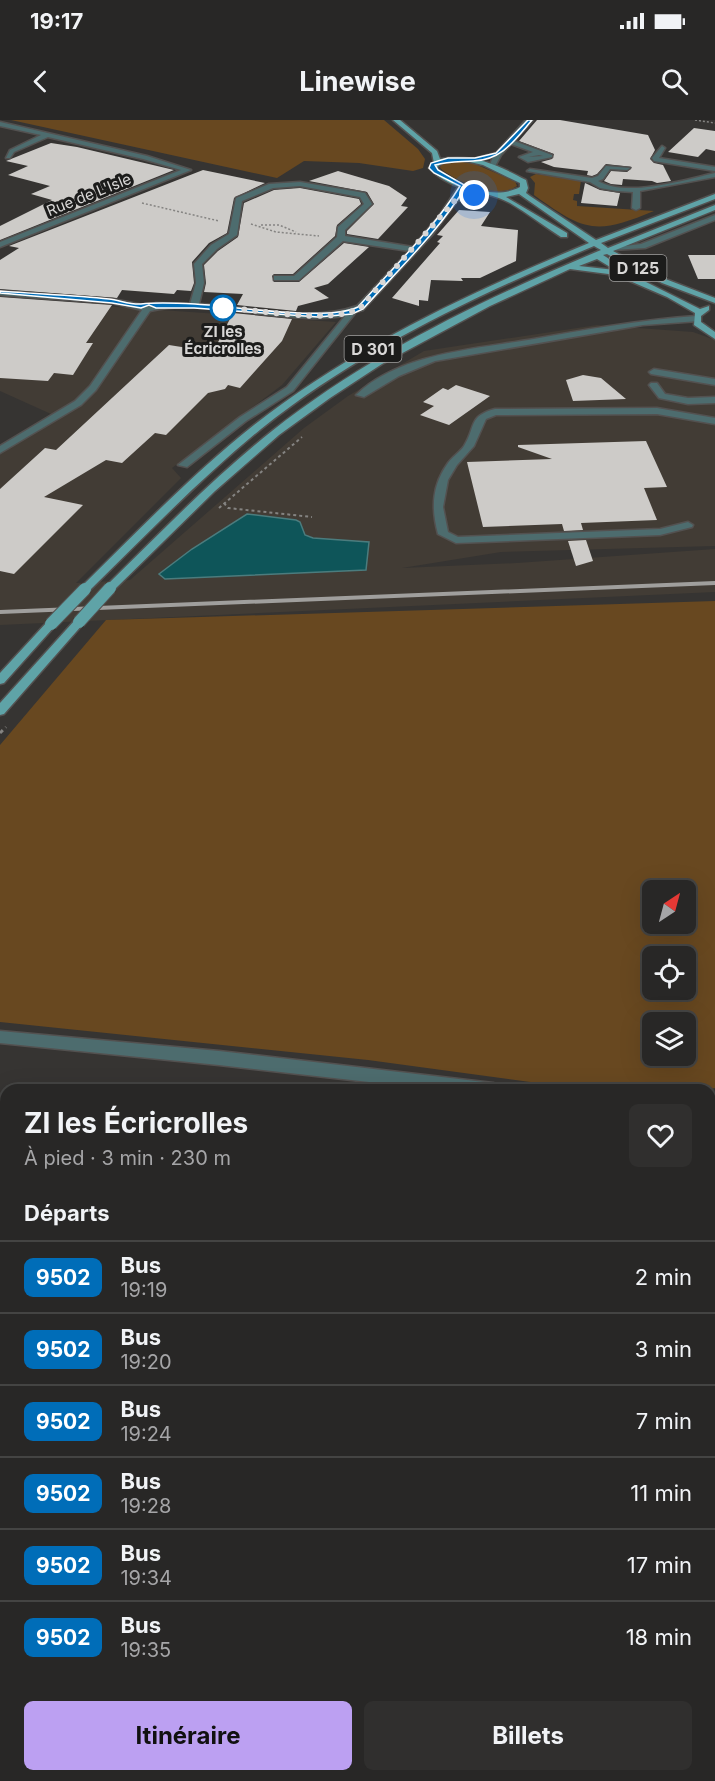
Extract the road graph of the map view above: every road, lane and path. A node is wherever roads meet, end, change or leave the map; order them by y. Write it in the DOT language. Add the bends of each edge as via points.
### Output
graph roads {
  1 [pos="396,120"];
  2 [pos="530,120"];
  3 [pos="695,120"];
  4 [pos="715,123"];
  5 [pos="0,124"];
  6 [pos="409,130"];
  7 [pos="47,135"];
  8 [pos="510,142"];
  9 [pos="662,148"];
  10 [pos="498,154"];
  11 [pos="8,157"];
  12 [pos="461,158"];
  13 [pos="475,160"];
  14 [pos="437,162"];
  15 [pos="492,167"];
  16 [pos="627,168"];
  17 [pos="715,169"];
  18 [pos="530,171"];
  19 [pos="715,175"];
  20 [pos="513,176"];
  21 [pos="603,176"];
  22 [pos="612,177"];
  23 [pos="592,180"];
  24 [pos="464,186"];
  25 [pos="524,189"];
  26 [pos="637,189"];
  27 [pos="487,194"];
  28 [pos="122,197"];
  29 [pos="715,198"];
  30 [pos="456,199"];
  31 [pos="715,207"];
  32 [pos="636,208"];
  33 [pos="555,216"];
  34 [pos="715,217"];
  35 [pos="234,222"];
  36 [pos="260,225"];
  37 [pos="628,230"];
  38 [pos="297,233"];
  39 [pos="341,238"];
  40 [pos="587,244"];
  41 [pos="0,245"];
  42 [pos="412,249"];
  43 [pos="605,252"];
  44 [pos="558,270"];
  45 [pos="277,278"];
  46 [pos="638,281"];
  47 [pos="0,293"];
  48 [pos="715,301"];
  49 [pos="715,305"];
  50 [pos="194,306"];
  51 [pos="148,307"];
  52 [pos="356,310"];
  53 [pos="699,319"];
  54 [pos="439,327"];
  55 [pos="715,336"];
  56 [pos="654,372"];
  57 [pos="715,382"];
  58 [pos="654,386"];
  59 [pos="361,394"];
  60 [pos="715,400"];
  61 [pos="715,421"];
  62 [pos="308,432"];
  63 [pos="0,450"];
  64 [pos="183,465"];
  65 [pos="224,503"];
  66 [pos="217,510"];
  67 [pos="312,517"];
  68 [pos="688,525"];
  69 [pos="0,680"];
  70 [pos="0,711"];
  71 [pos="0,1037"];
  72 [pos="442,1084"];
  1 -- 6 [label="main road, D 125"];
  2 -- 8 [label="street"];
  3 -- 4 [label="path"];
  5 -- 7 [label="street"];
  6 -- 12 [label="main road, D 125"];
  6 -- 14 [label="main road" via="435,152"];
  7 -- 11 [label="street" via="12,151"];
  7 -- 28 [label="street, Rue de L'Isle" via="188,170"];
  8 -- 10 [label="street"];
  8 -- 18 [label="street" via="550,156 530,161"];
  9 -- 17 [label="street" via="656,160"];
  10 -- 13 [label="street"];
  10 -- 15 [label="street"];
  12 -- 13 [label="main road, D 125"];
  12 -- 14 [label="main road, D 125"];
  13 -- 15 [label="main road, D 125"];
  14 -- 24 [label="main road, D 125" via="433,170"];
  15 -- 20 [label="main road, D 125"];
  16 -- 21 [label="street" via="608,167"];
  18 -- 20 [label="street"];
  18 -- 23 [label="street"];
  19 -- 26 [label="street"];
  20 -- 25 [label="main road, D 125" via="523,182"];
  21 -- 22 [label="street"];
  21 -- 23 [label="street"];
  23 -- 26 [label="street" via="599,186"];
  24 -- 27 [label="main road, D 125"];
  24 -- 30 [label="street"];
  25 -- 27 [label="main road"];
  25 -- 33 [label="main road, D 125" via="524,195"];
  26 -- 32 [label="street"];
  27 -- 30 [label="street"];
  27 -- 40 [label="main road, D 125" via="511,201"];
  28 -- 35 [label="path"];
  28 -- 41 [label="street, Rue de L'Isle"];
  29 -- 37 [label="main road, D 301"];
  29 -- 43 [label="main road" via="620,238"];
  30 -- 42 [label="street"];
  31 -- 43 [label="main road, D 301"];
  33 -- 37 [label="main road" via="585,230"];
  33 -- 40 [label="main road, D 125"];
  34 -- 43 [label="street" via="642,246"];
  35 -- 36 [label="path"];
  35 -- 39 [label="street" via="239,200 272,186 300,184 362,195 368,204 341,229"];
  35 -- 50 [label="street" via="233,235 198,264 200,284"];
  36 -- 38 [label="path" via="276,232"];
  36 -- 38 [label="path" via="279,225"];
  37 -- 40 [label="main road, D 301"];
  38 -- 39 [label="path"];
  39 -- 42 [label="street"];
  39 -- 45 [label="street" via="296,278"];
  40 -- 43 [label="main road, D 125"];
  40 -- 54 [label="main road" via="576,257 496,294"];
  40 -- 69 [label="main road, D 301, bridge" via="431,315 313,387 258,427 86,589"];
  42 -- 52 [label="street"];
  43 -- 44 [label="main road, D 301"];
  43 -- 46 [label="main road, D 125"];
  43 -- 48 [label="main road, D 125"];
  44 -- 46 [label="main road" via="599,269"];
  44 -- 54 [label="main road, D 301"];
  46 -- 53 [label="main road, D 125" via="690,305"];
  47 -- 51 [label="street"];
  49 -- 53 [label="main road"];
  50 -- 51 [label="street"];
  50 -- 52 [label="street" via="318,315"];
  51 -- 63 [label="street" via="93,388 78,403"];
  52 -- 64 [label="street" via="290,389"];
  53 -- 55 [label="main road"];
  53 -- 59 [label="street" via="643,322 415,364"];
  54 -- 70 [label="main road, D 301, bridge" via="328,395 213,486 110,588"];
  56 -- 57 [label="street"];
  58 -- 60 [label="street" via="668,398"];
  61 -- 68 [label="street" via="657,411 486,414 477,423 468,448 448,471 436,506 443,534 456,540 660,532"];
  62 -- 65 [label="path"];
  65 -- 66 [label="path"];
  65 -- 67 [label="path" via="240,511 256,509"];
  71 -- 72 [label="street"];
}
